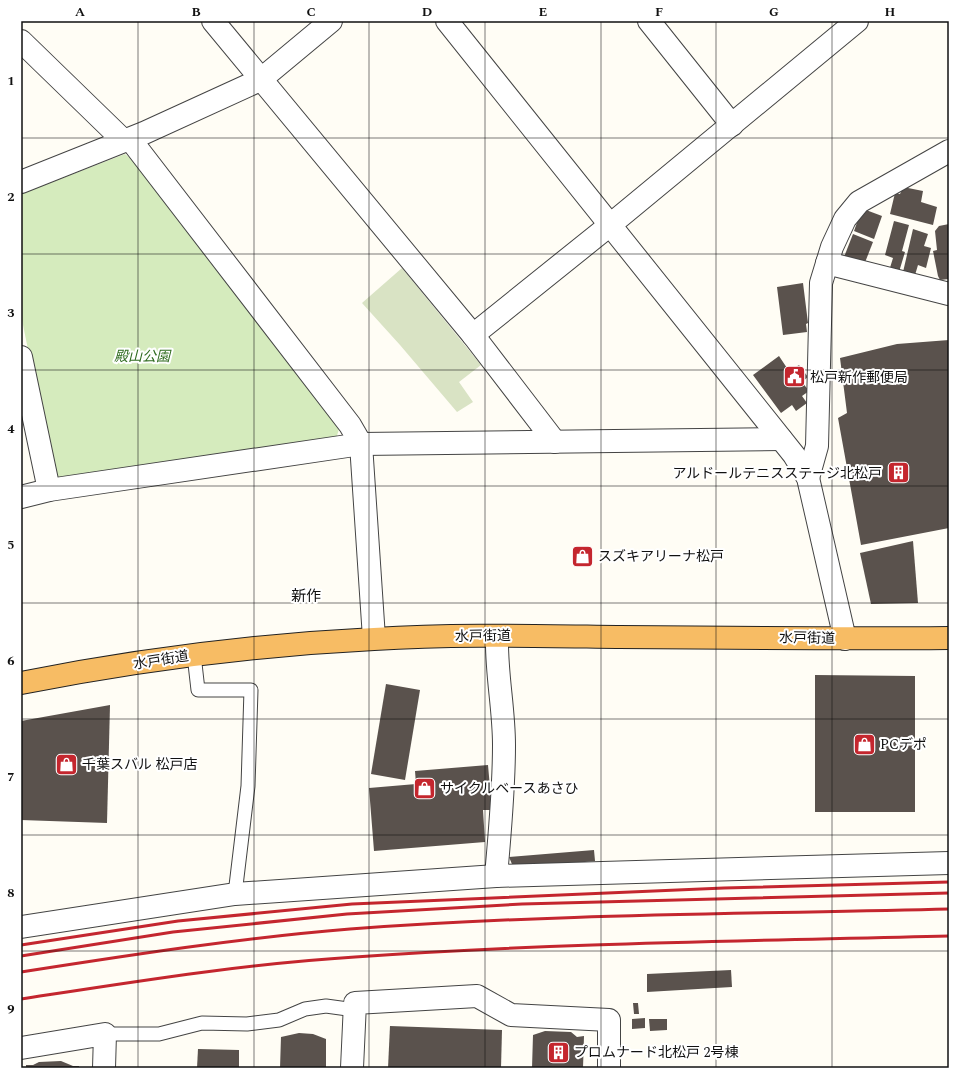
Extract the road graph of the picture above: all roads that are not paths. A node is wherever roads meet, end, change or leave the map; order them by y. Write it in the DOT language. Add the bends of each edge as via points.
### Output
graph roads {
  1 [pos="213,21"];
  2 [pos="331,21"];
  3 [pos="447,21"];
  4 [pos="649,21"];
  5 [pos="843,25"];
  6 [pos="21,41"];
  7 [pos="260,80"];
  8 [pos="732,125"];
  9 [pos="127,140"];
  10 [pos="949,151"];
  11 [pos="21,182"];
  12 [pos="610,225"];
  13 [pos="827,263"];
  14 [pos="949,294"];
  15 [pos="473,335"];
  16 [pos="21,357"];
  17 [pos="781,439"];
  18 [pos="555,442"];
  19 [pos="361,444"];
  20 [pos="808,478"];
  21 [pos="49,490"];
  22 [pos="21,497"];
  23 [pos="497,636"];
  24 [pos="374,638"];
  25 [pos="949,638"];
  26 [pos="845,639"];
  27 [pos="194,655"];
  28 [pos="21,683"];
  29 [pos="949,863"];
  30 [pos="496,876"];
  31 [pos="235,894"];
  32 [pos="21,926"];
  33 [pos="355,1010"];
  34 [pos="105,1034"];
  35 [pos="21,1048"];
  36 [pos="104,1068"];
  37 [pos="352,1068"];
  38 [pos="609,1068"];
  1 -- 7 [label="street"];
  2 -- 7 [label="street"];
  3 -- 12 [label="street"];
  4 -- 8 [label="street"];
  5 -- 8 [label="street"];
  6 -- 9 [label="street"];
  7 -- 9 [label="street"];
  7 -- 15 [label="street"];
  8 -- 12 [label="street"];
  9 -- 11 [label="street"];
  9 -- 19 [label="street" via="350,425"];
  10 -- 13 [label="street" via="860,202 845,219"];
  12 -- 15 [label="street"];
  12 -- 17 [label="street"];
  13 -- 14 [label="street"];
  13 -- 20 [label="street" via="821,283 817,446"];
  15 -- 18 [label="street"];
  16 -- 21 [label="street"];
  17 -- 18 [label="street"];
  17 -- 20 [label="street"];
  18 -- 19 [label="street"];
  19 -- 21 [label="street"];
  19 -- 24 [label="street"];
  20 -- 26 [label="street"];
  21 -- 22 [label="street"];
  23 -- 24 [label="highway, 水戸街道"];
  23 -- 26 [label="highway, 水戸街道"];
  23 -- 30 [label="street" via="496,665 504,744"];
  24 -- 27 [label="highway, 水戸街道"];
  25 -- 26 [label="highway, 水戸街道"];
  27 -- 28 [label="highway, 水戸街道"];
  27 -- 31 [label="lane" via="198,690 251,690 248,786"];
  29 -- 30 [label="street"];
  30 -- 31 [label="street"];
  31 -- 32 [label="street"];
  33 -- 34 [label="lane" via="326,1006 305,1009 272,1021 247,1024 202,1022 159,1034"];
  33 -- 37 [label="street"];
  33 -- 38 [label="street" via="355,1003 477,996 511,1015 609,1020"];
  34 -- 35 [label="street"];
  34 -- 36 [label="street"];
}
